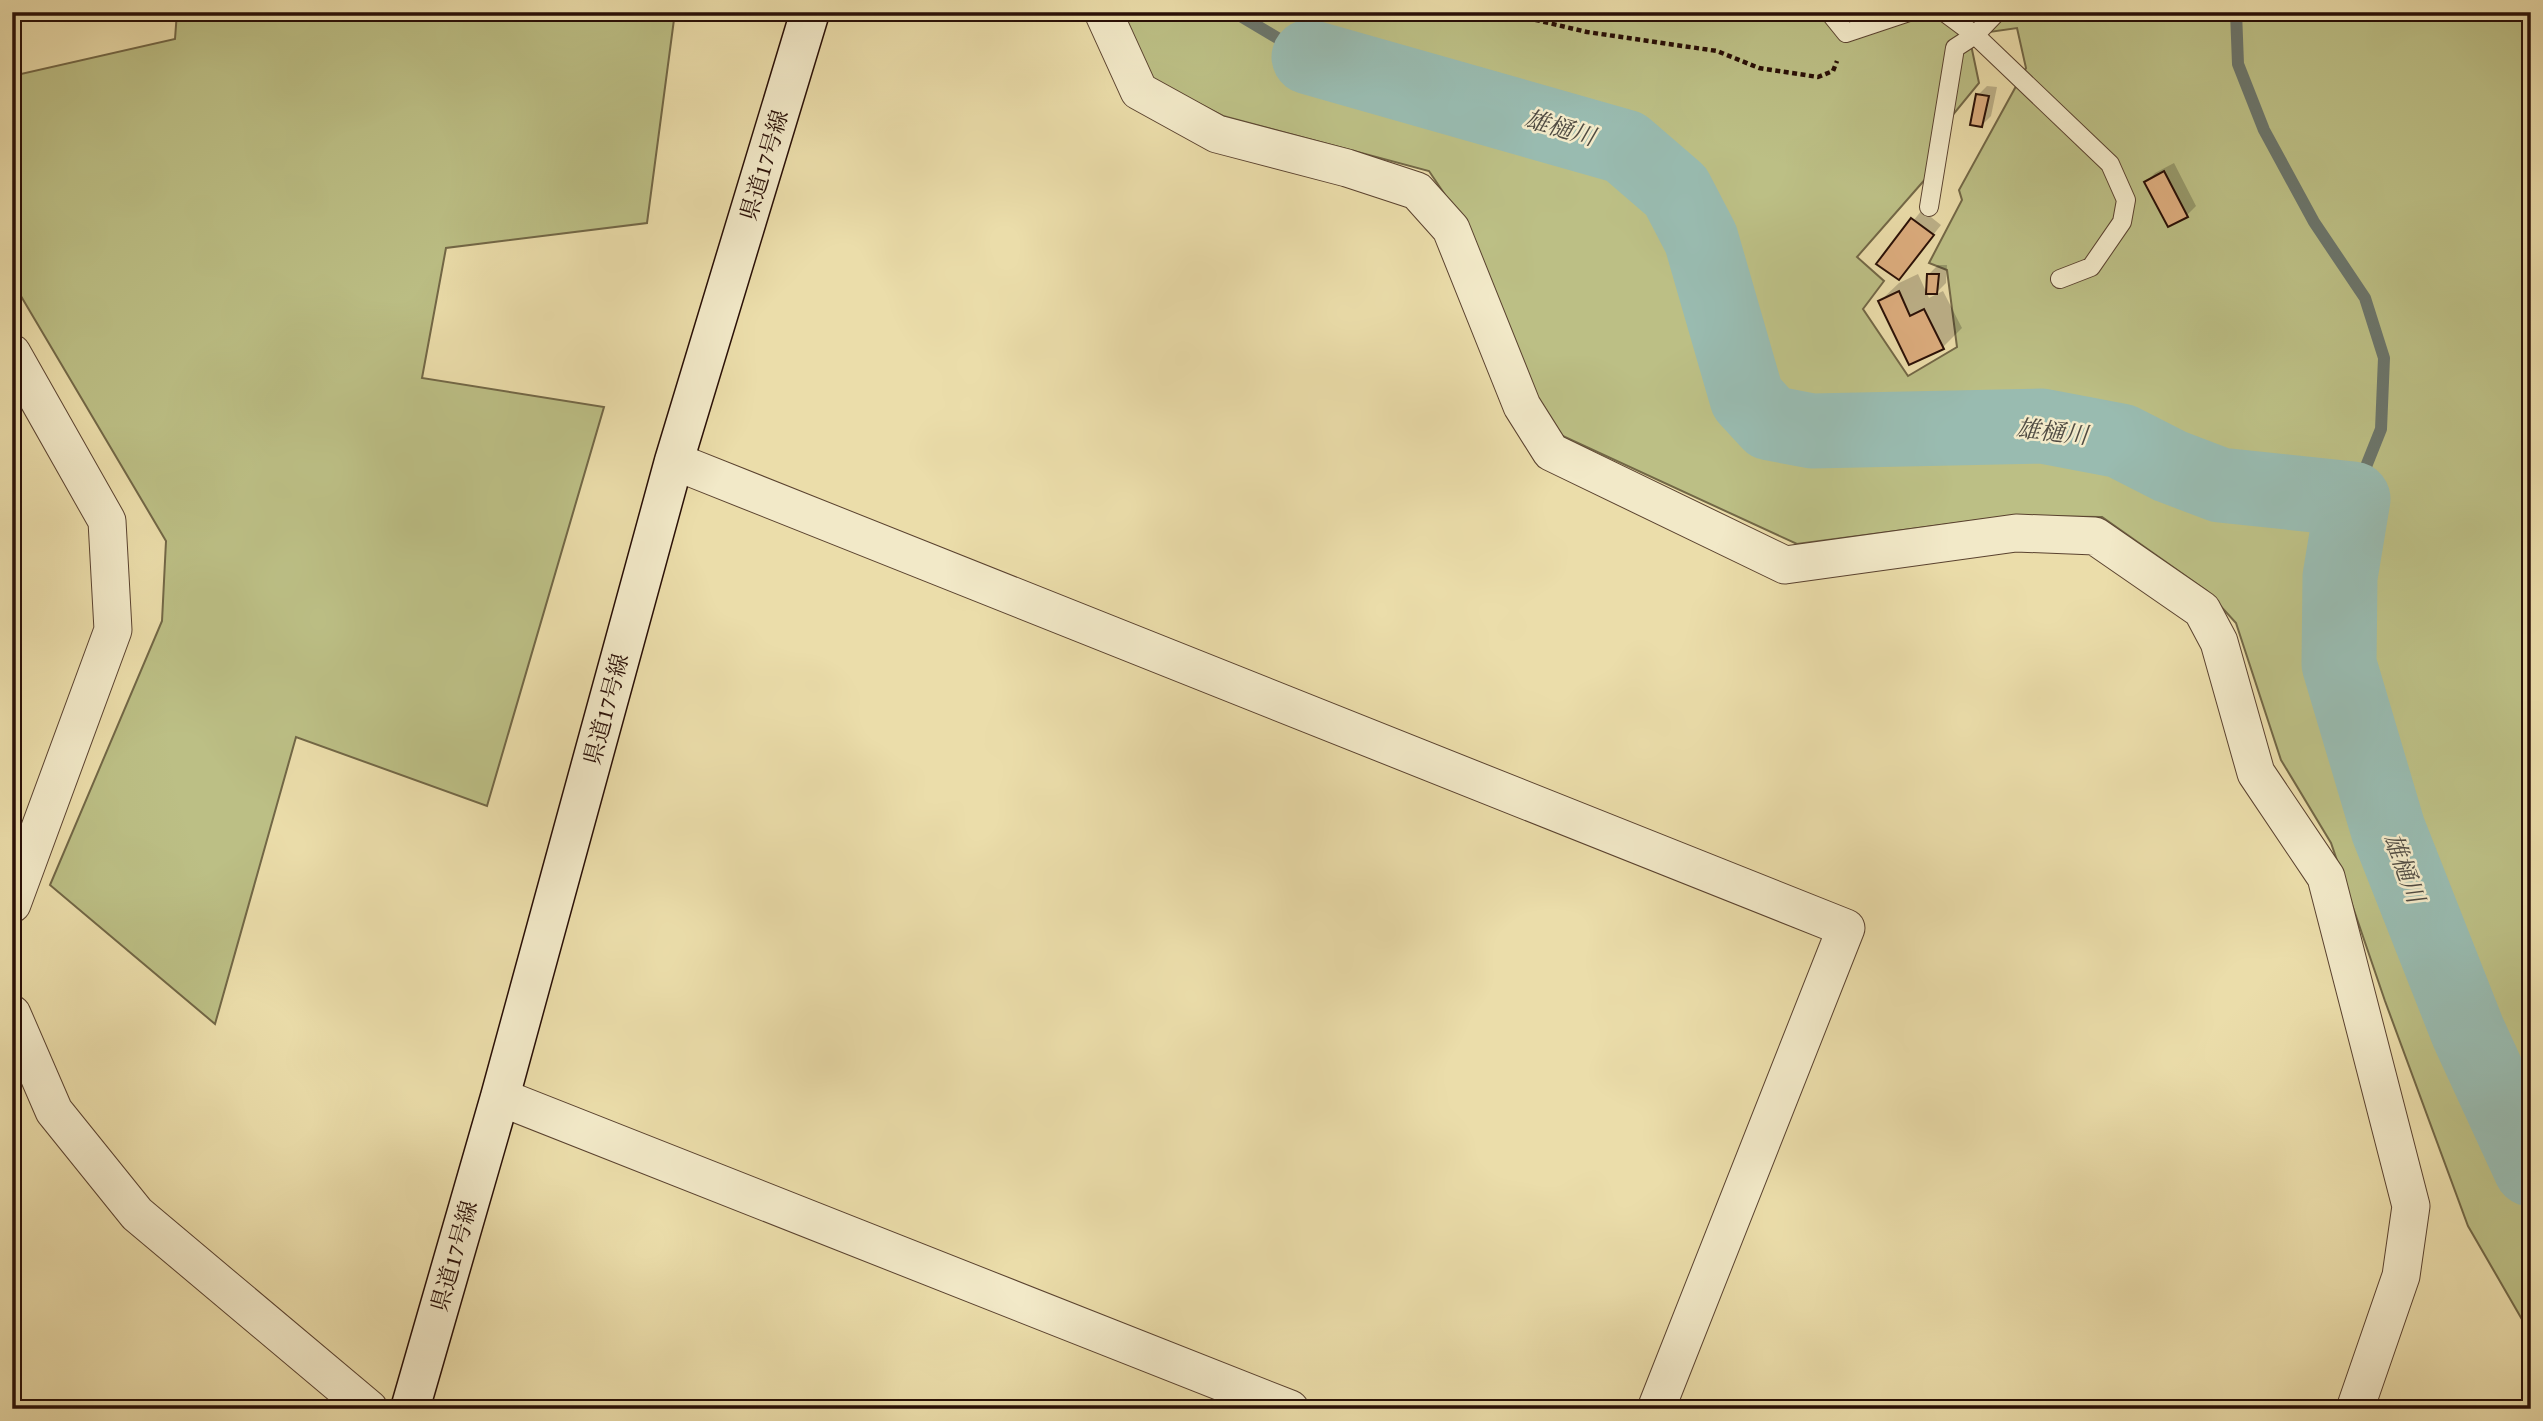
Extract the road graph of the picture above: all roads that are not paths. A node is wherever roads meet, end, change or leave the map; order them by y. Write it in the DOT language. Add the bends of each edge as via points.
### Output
graph roads {
  1 [pos="810,12"];
  2 [pos="1103,12"];
  3 [pos="1829,12"];
  4 [pos="1909,12"];
  5 [pos="1944,12"];
  6 [pos="1997,12"];
  7 [pos="1975,35"];
  8 [pos="1929,207"];
  9 [pos="2060,279"];
  10 [pos="12,353"];
  11 [pos="674,461"];
  12 [pos="12,904"];
  13 [pos="12,1014"];
  14 [pos="500,1097"];
  15 [pos="369,1409"];
  16 [pos="410,1409"];
  17 [pos="1290,1409"];
  18 [pos="1657,1409"];
  19 [pos="2355,1409"];
  1 -- 11 [label="main road, 県道17号線"];
  2 -- 19 [label="street" via="1139,91 1217,134 1417,191 1451,229 1522,406 1551,452 1785,565 2016,533 2095,537 2202,610 2219,642 2256,773 2326,877 2411,1206 2401,1276"];
  3 -- 4 [label="lane" via="1846,33"];
  5 -- 7 [label="lane"];
  6 -- 7 [label="lane"];
  7 -- 8 [label="lane" via="1955,48"];
  7 -- 9 [label="lane" via="2110,164 2126,200 2122,222 2091,267"];
  10 -- 12 [label="street" via="107,521 113,630"];
  11 -- 14 [label="main road, 県道17号線"];
  11 -- 18 [label="street" via="1846,928"];
  13 -- 15 [label="street" via="54,1111 137,1214"];
  14 -- 16 [label="main road, 県道17号線"];
  14 -- 17 [label="street"];
}
